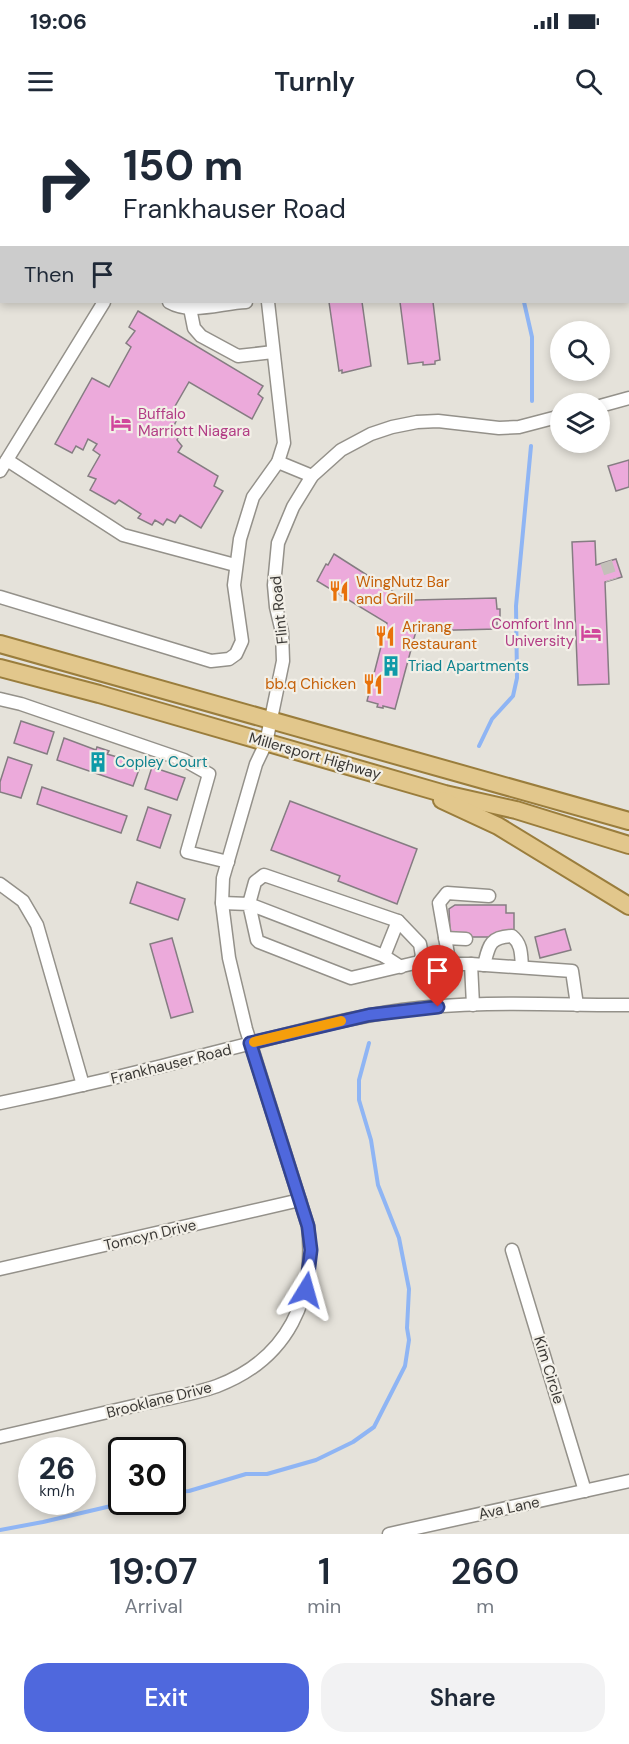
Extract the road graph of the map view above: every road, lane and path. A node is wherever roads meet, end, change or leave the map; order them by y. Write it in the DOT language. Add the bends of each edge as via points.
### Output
graph roads {
  1 [pos="103,303"];
  2 [pos="171,303"];
  3 [pos="237,303"];
  4 [pos="268,303"];
  5 [pos="190,308"];
  6 [pos="273,352"];
  7 [pos="629,398"];
  8 [pos="610,403"];
  9 [pos="550,419"];
  10 [pos="278,462"];
  11 [pos="3,465"];
  12 [pos="312,476"];
  13 [pos="235,565"];
  14 [pos="0,597"];
  15 [pos="0,644"];
  16 [pos="1,672"];
  17 [pos="0,699"];
  18 [pos="271,722"];
  19 [pos="266,743"];
  20 [pos="409,783"];
  21 [pos="629,821"];
  22 [pos="629,845"];
  23 [pos="228,862"];
  24 [pos="0,884"];
  25 [pos="489,896"];
  26 [pos="222,903"];
  27 [pos="249,904"];
  28 [pos="629,906"];
  29 [pos="398,921"];
  30 [pos="445,938"];
  31 [pos="466,939"];
  32 [pos="384,956"];
  33 [pos="478,964"];
  34 [pos="401,967"];
  35 [pos="522,967"];
  36 [pos="474,1005"];
  37 [pos="577,1005"];
  38 [pos="629,1005"];
  39 [pos="250,1043"];
  40 [pos="83,1085"];
  41 [pos="0,1103"];
  42 [pos="300,1200"];
  43 [pos="512,1250"];
  44 [pos="0,1269"];
  45 [pos="0,1437"];
  46 [pos="629,1481"];
  47 [pos="585,1491"];
  48 [pos="389,1534"];
  1 -- 11 [label="street"];
  2 -- 5 [label="street"];
  3 -- 5 [label="street"];
  4 -- 6 [label="street"];
  5 -- 6 [label="street" via="194,328 201,336 238,356"];
  6 -- 10 [label="street" via="284,443"];
  7 -- 8 [label="street"];
  9 -- 12 [label="street, Flint Road" via="499,428 405,423 353,443"];
  10 -- 12 [label="street"];
  10 -- 13 [label="street" via="253,496"];
  11 -- 13 [label="street" via="123,535"];
  12 -- 18 [label="street, Flint Road" via="292,507 276,551 274,585 283,653"];
  13 -- 14 [label="street" via="242,641 236,654 220,661"];
  15 -- 18 [label="main road, Millersport Highway"];
  16 -- 19 [label="main road, Millersport Highway" via="99,694"];
  17 -- 23 [label="street" via="184,760 209,774 187,852"];
  18 -- 19 [label="street, Flint Road"];
  18 -- 21 [label="main road, Millersport Highway"];
  19 -- 20 [label="main road, Millersport Highway"];
  19 -- 23 [label="street, Flint Road" via="256,764"];
  20 -- 22 [label="main road, Millersport Highway" via="516,810"];
  20 -- 28 [label="main road" via="498,826"];
  23 -- 26 [label="street, Flint Road"];
  24 -- 40 [label="street" via="23,901 37,925"];
  25 -- 30 [label="street" via="447,893 439,903"];
  26 -- 27 [label="street"];
  26 -- 39 [label="street, Flint Road" via="229,958"];
  27 -- 29 [label="street" via="255,882 264,875"];
  27 -- 32 [label="street"];
  27 -- 34 [label="street" via="259,942 351,978"];
  29 -- 32 [label="street"];
  29 -- 34 [label="street" via="420,944 422,956 419,962"];
  30 -- 31 [label="street"];
  30 -- 33 [label="street" via="448,960"];
  32 -- 34 [label="street"];
  33 -- 35 [label="street"];
  33 -- 35 [label="street" via="496,939 512,936 520,948"];
  33 -- 36 [label="street"];
  35 -- 37 [label="street" via="572,971"];
  36 -- 37 [label="street, Frankhauser Road"];
  36 -- 39 [label="street, Frankhauser Road" via="378,1014"];
  37 -- 38 [label="street, Frankhauser Road"];
  39 -- 40 [label="street, Frankhauser Road"];
  39 -- 42 [label="street, Brooklane Drive"];
  40 -- 41 [label="street, Frankhauser Road"];
  42 -- 44 [label="street, Tomcyn Drive"];
  42 -- 45 [label="street, Brooklane Drive" via="311,1250 306,1290 285,1334 266,1357 215,1387"];
  43 -- 47 [label="street, Kim Circle"];
  46 -- 47 [label="street, Ava Lane"];
  47 -- 48 [label="street, Ava Lane"];
}
